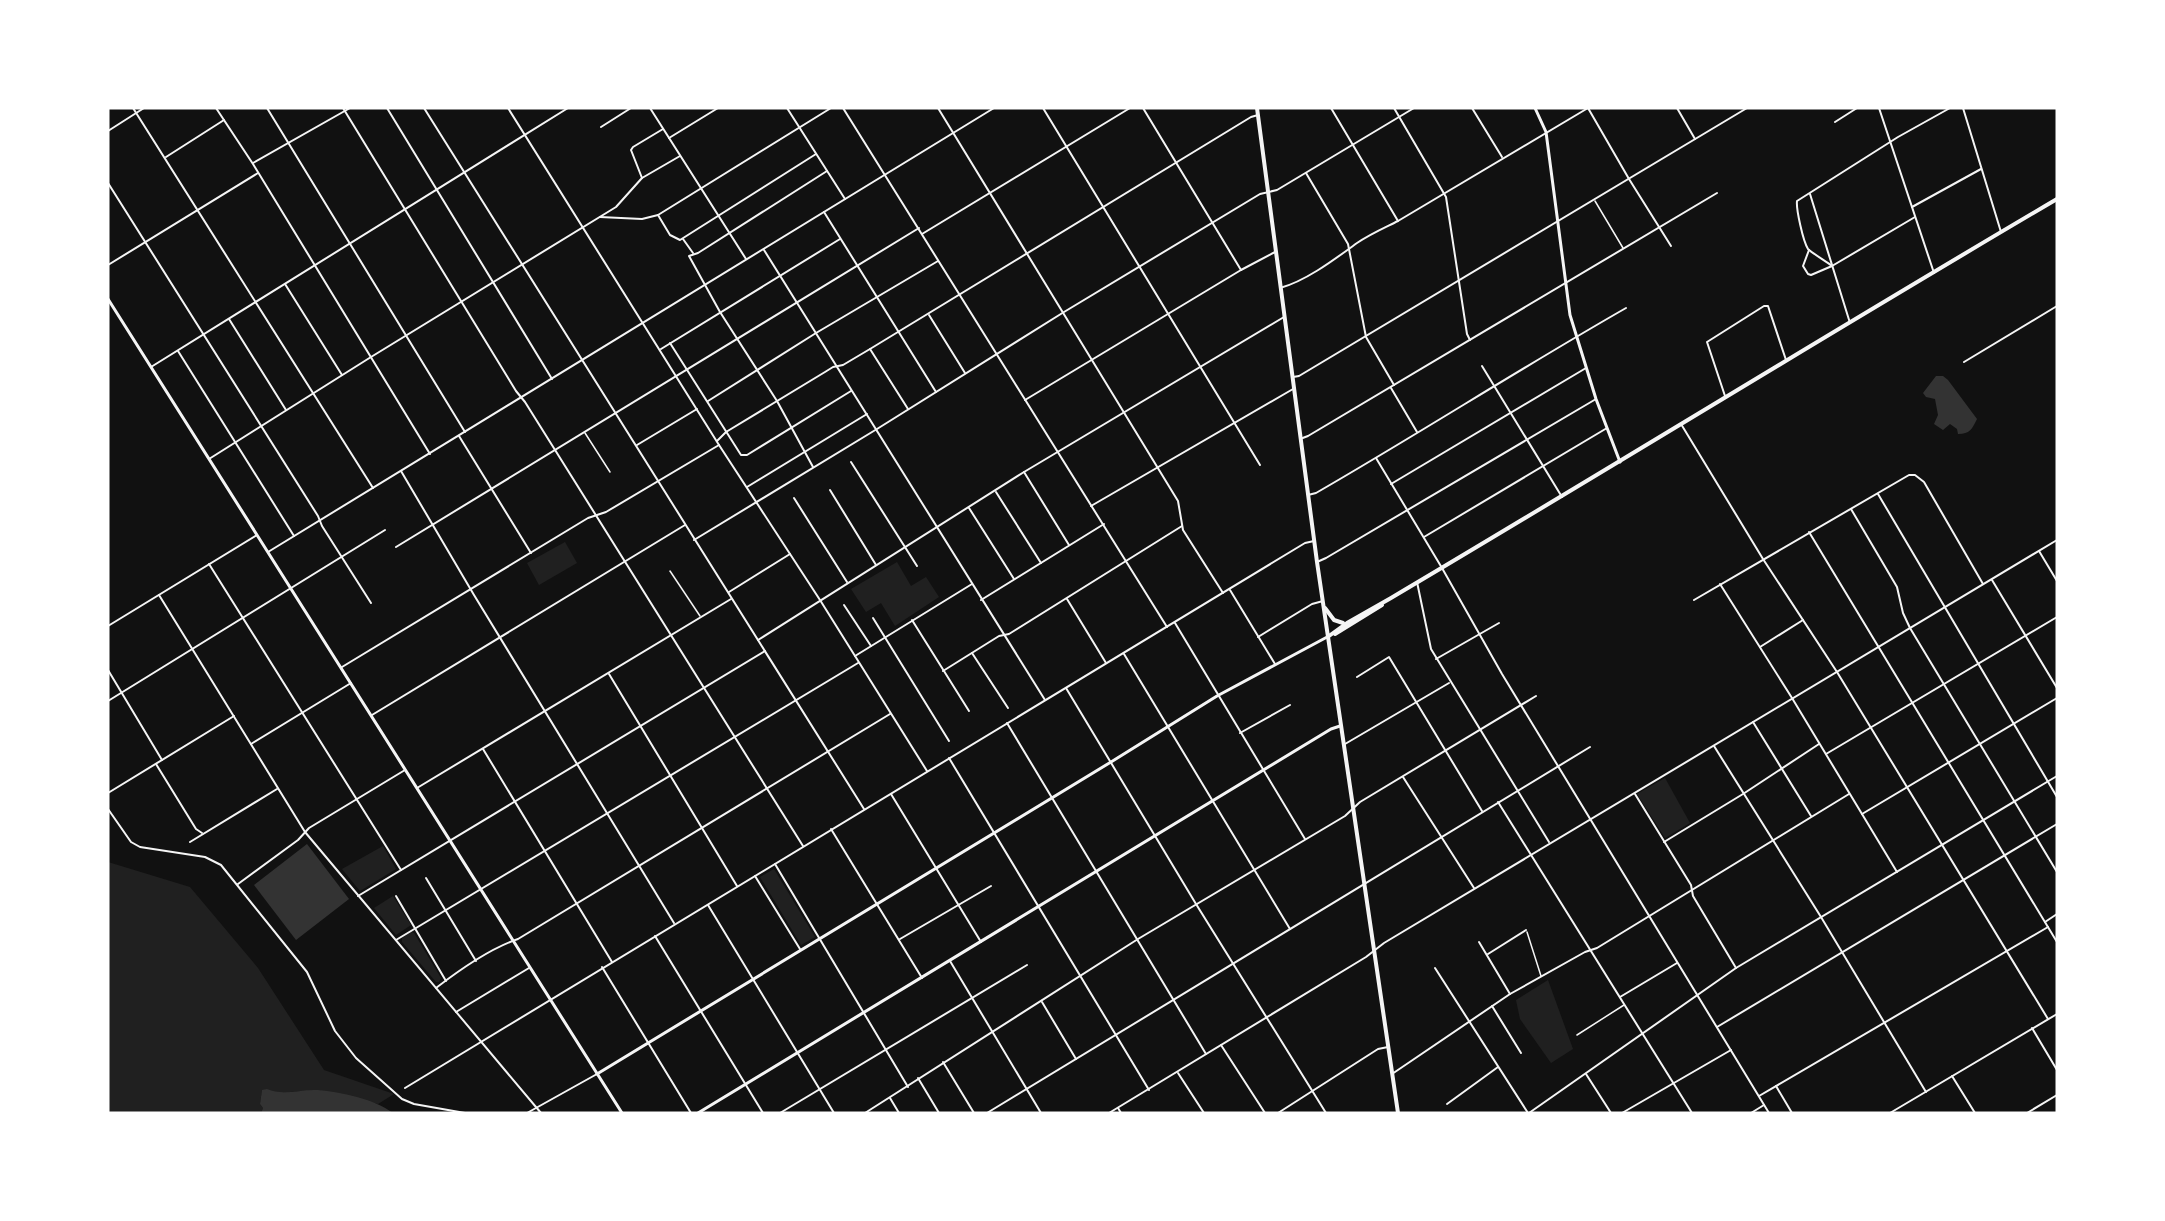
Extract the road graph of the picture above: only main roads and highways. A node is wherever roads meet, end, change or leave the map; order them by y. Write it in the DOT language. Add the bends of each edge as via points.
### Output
graph roads {
  1 [pos="1257,108"];
  2 [pos="2057,199"];
  3 [pos="1391,598"];
  4 [pos="1323,604"];
  5 [pos="1347,623"];
  6 [pos="1329,636"];
  7 [pos="1398,1113"];
  1 -- 4 [label="main road"];
  2 -- 3 [label="main road"];
  3 -- 5 [label="main road"];
  3 -- 6 [label="main road"];
  4 -- 5 [label="main road" via="1334,620"];
  4 -- 6 [label="main road"];
  5 -- 6 [label="main road"];
  6 -- 7 [label="main road"];
}
